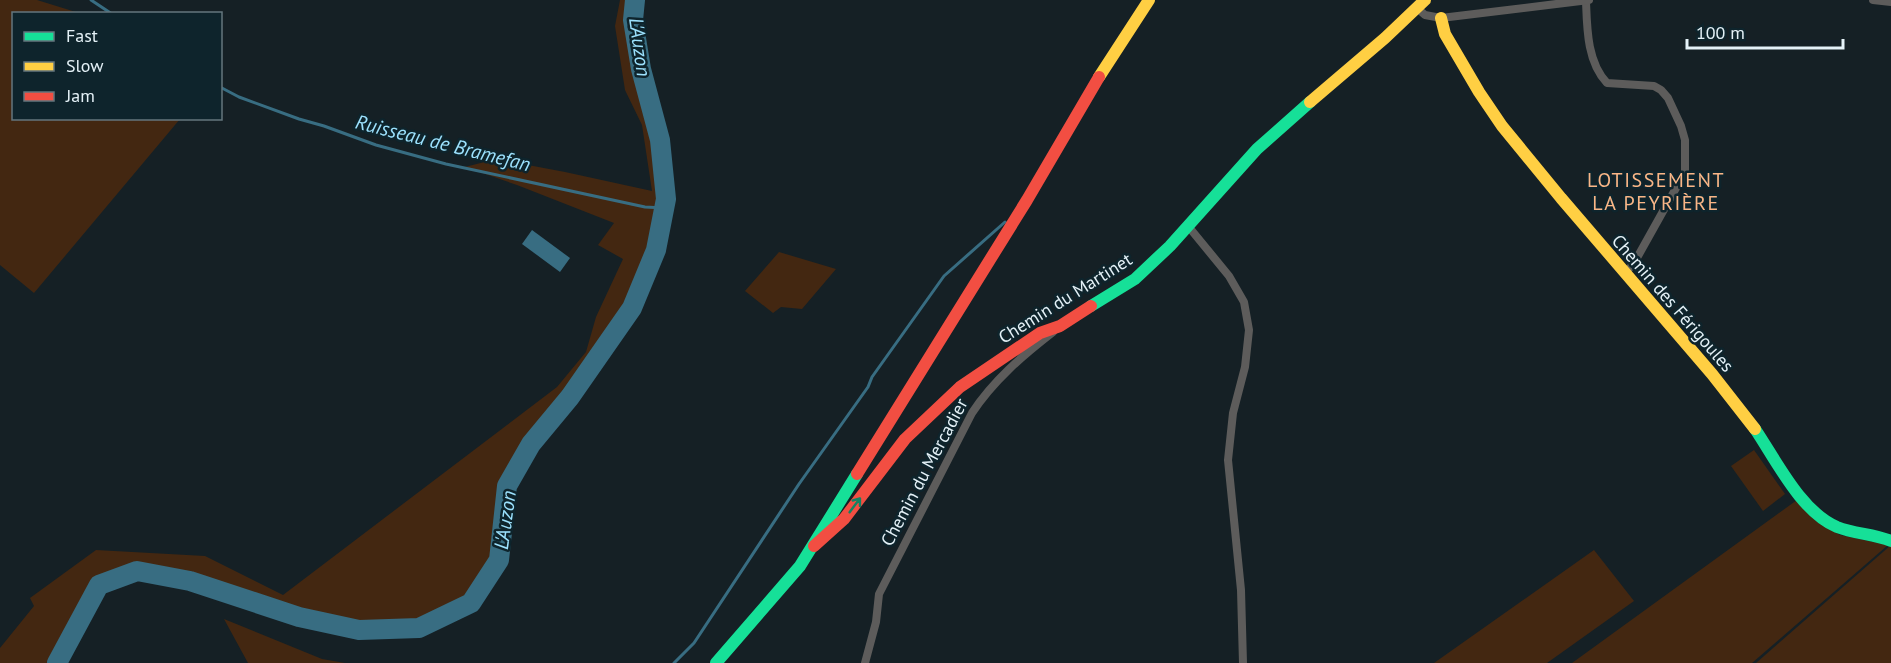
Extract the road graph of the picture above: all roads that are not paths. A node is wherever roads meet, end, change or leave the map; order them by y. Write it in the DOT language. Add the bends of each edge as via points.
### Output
graph roads {
  1 [pos="1149,0"];
  2 [pos="1590,0"];
  3 [pos="1873,0"];
  4 [pos="1586,1"];
  5 [pos="1891,2"];
  6 [pos="1421,4"];
  7 [pos="1441,18"];
  8 [pos="1188,226"];
  9 [pos="1625,273"];
  10 [pos="1060,326"];
  11 [pos="1891,542"];
  12 [pos="814,546"];
  13 [pos="716,663"];
  14 [pos="865,663"];
  15 [pos="1243,663"];
  1 -- 12 [label="street"];
  2 -- 4 [label="street"];
  3 -- 5 [label="street"];
  4 -- 7 [label="street"];
  4 -- 9 [label="street" via="1593,60 1600,75 1607,83 1654,86 1661,90 1685,140 1685,172"];
  6 -- 7 [label="street" via="1425,15"];
  6 -- 8 [label="street, Chemin du Martinet" via="1257,149"];
  7 -- 9 [label="street, Chemin des Férigoules" via="1444,34 1500,124"];
  8 -- 10 [label="street, Chemin du Martinet" via="1135,279"];
  8 -- 15 [label="street" via="1229,276 1244,302 1249,330 1228,460"];
  9 -- 11 [label="street, Chemin des Férigoules" via="1742,411 1811,508 1839,528"];
  12 -- 10 [label="street, Chemin du Martinet, one-way" via="844,519 905,439 932,412 960,387 1025,342"];
  10 -- 14 [label="street, Chemin du Mercadier" via="1001,376 972,413 879,594"];
  12 -- 13 [label="street"];
}
